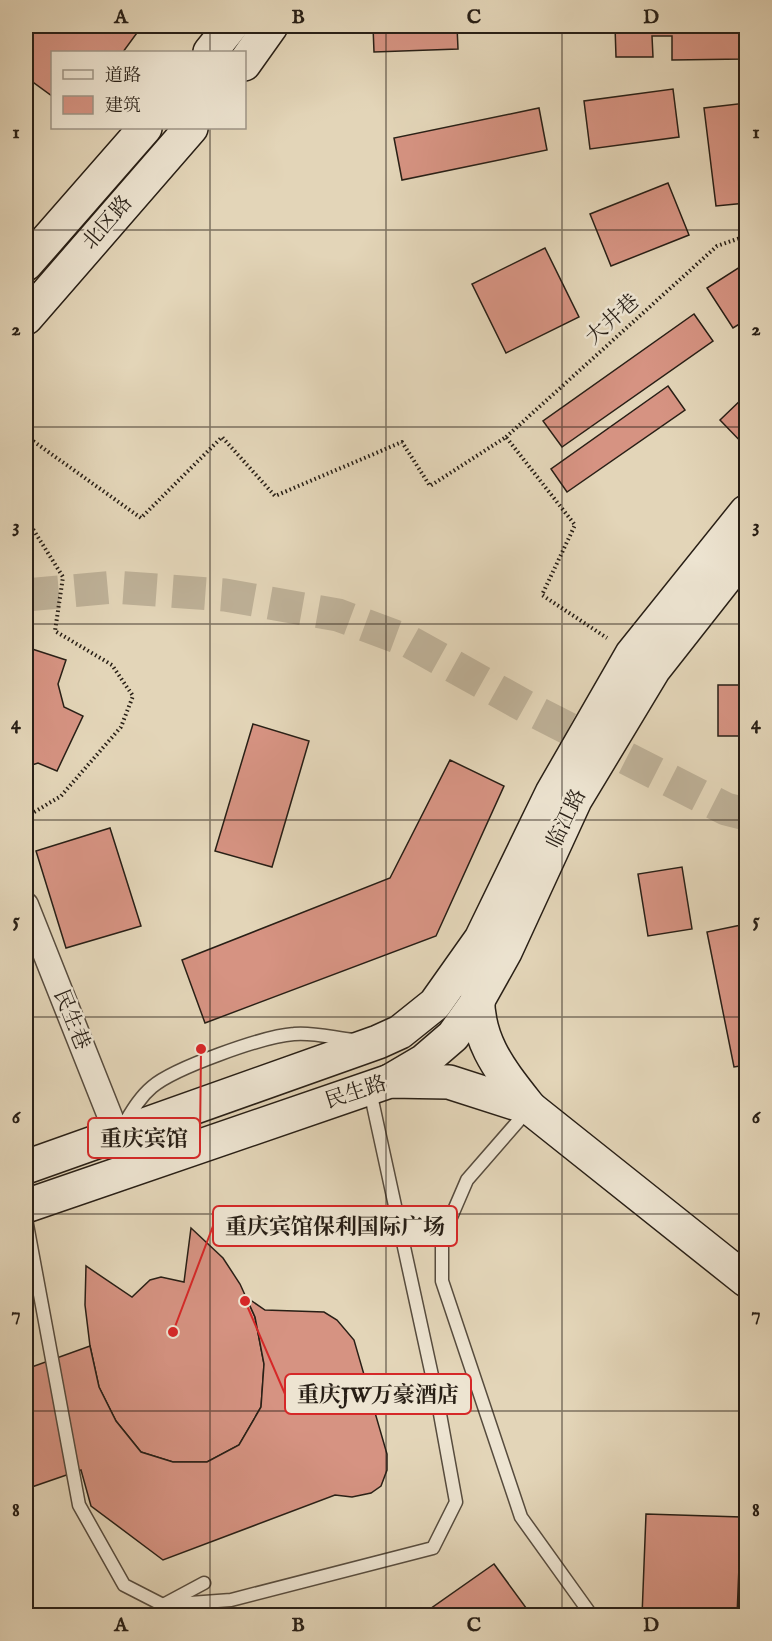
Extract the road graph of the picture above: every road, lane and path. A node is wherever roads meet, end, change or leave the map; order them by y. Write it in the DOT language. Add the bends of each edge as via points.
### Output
graph roads {
  1 [pos="231,26"];
  2 [pos="271,26"];
  3 [pos="211,51"];
  4 [pos="246,61"];
  5 [pos="144,129"];
  6 [pos="190,129"];
  7 [pos="747,236"];
  8 [pos="26,264"];
  9 [pos="26,318"];
  10 [pos="26,436"];
  11 [pos="506,437"];
  12 [pos="747,512"];
  13 [pos="26,518"];
  14 [pos="747,552"];
  15 [pos="632,654"];
  16 [pos="26,817"];
  17 [pos="26,905"];
  18 [pos="481,939"];
  19 [pos="477,1002"];
  20 [pos="380,1084"];
  21 [pos="530,1108"];
  22 [pos="117,1134"];
  23 [pos="26,1167"];
  24 [pos="26,1206"];
  25 [pos="26,1219"];
  26 [pos="747,1280"];
  27 [pos="204,1583"];
  28 [pos="163,1605"];
  29 [pos="592,1616"];
  1 -- 3 [label="main road"];
  2 -- 4 [label="main road"];
  5 -- 8 [label="main road, 北区路"];
  6 -- 9 [label="main road, 北区路"];
  7 -- 11 [label="path, 大井巷" via="717,246"];
  10 -- 11 [label="path, 大井巷" via="141,518 222,437 275,496 402,442 430,486"];
  11 -- 15 [label="path" via="575,525 542,595"];
  12 -- 15 [label="main road, 临江路"];
  13 -- 16 [label="path" via="63,577 55,631 112,665 133,696 121,727 61,796"];
  14 -- 19 [label="main road, 临江路" via="648,679 575,800"];
  15 -- 18 [label="main road, 临江路" via="552,793"];
  17 -- 22 [label="street, 民生巷"];
  18 -- 19 [label="main road"];
  18 -- 22 [label="main road, 民生路" via="435,1004 400,1032"];
  19 -- 20 [label="main road, 临江路" via="453,1036 424,1061"];
  19 -- 21 [label="main road" via="486,1046"];
  20 -- 21 [label="main road, 民生路" via="448,1082"];
  20 -- 24 [label="main road, 民生路"];
  20 -- 28 [label="lane" via="456,1502 434,1548 231,1600"];
  21 -- 26 [label="main road, 民生路"];
  21 -- 29 [label="lane" via="467,1180 442,1238 442,1281 521,1517"];
  22 -- 23 [label="main road, 民生路"];
  25 -- 28 [label="lane" via="80,1504 124,1585"];
  27 -- 28 [label="lane"];
}
